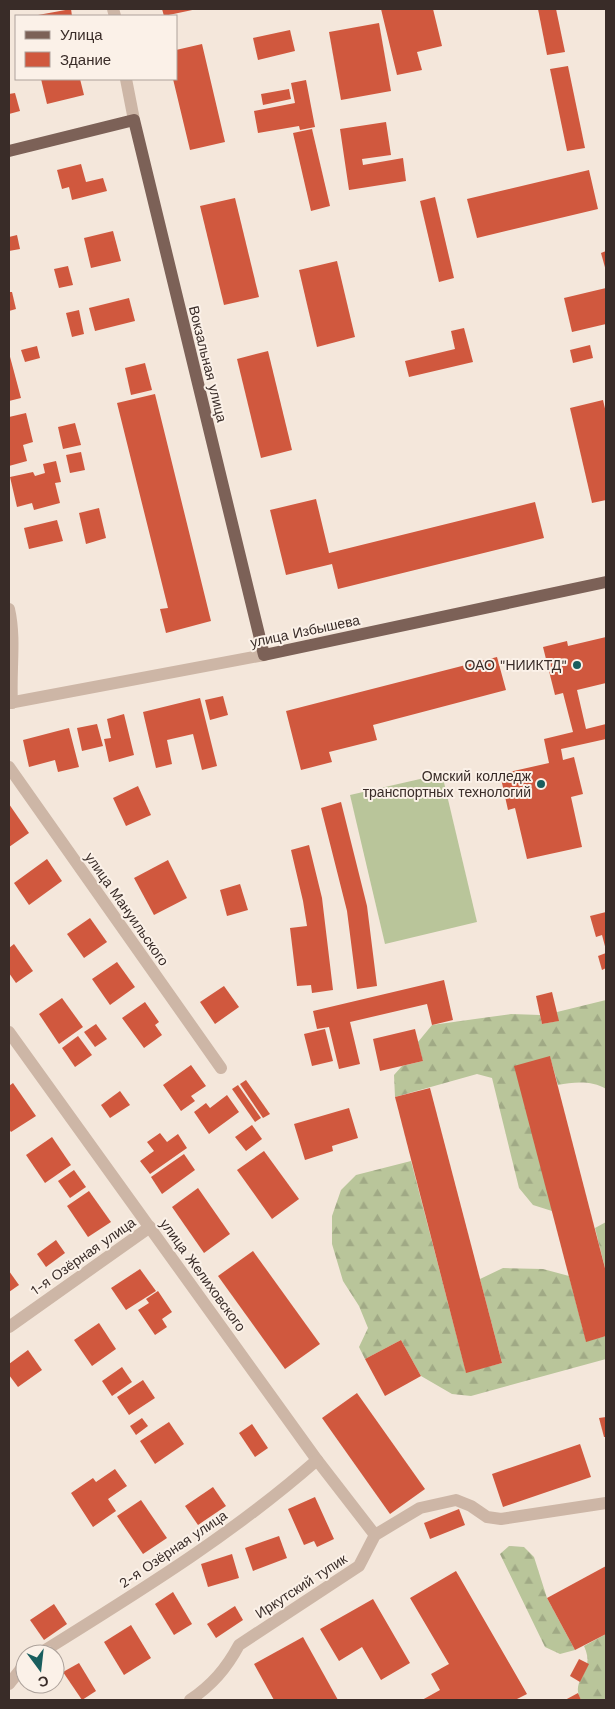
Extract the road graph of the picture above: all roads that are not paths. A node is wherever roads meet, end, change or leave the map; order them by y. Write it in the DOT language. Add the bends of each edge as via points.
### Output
graph roads {
  1 [pos="126,80"];
  2 [pos="134,120"];
  3 [pos="9,151"];
  4 [pos="606,582"];
  5 [pos="9,609"];
  6 [pos="264,655"];
  7 [pos="10,703"];
  8 [pos="9,767"];
  9 [pos="9,1032"];
  10 [pos="221,1068"];
  11 [pos="150,1227"];
  12 [pos="9,1327"];
  13 [pos="317,1460"];
  14 [pos="606,1503"];
  15 [pos="375,1535"];
  16 [pos="55,1644"];
  17 [pos="190,1700"];
  1 -- 2 [label="street, Вокзальная улица"];
  2 -- 3 [label="main road"];
  2 -- 6 [label="main road, Вокзальная улица"];
  4 -- 6 [label="main road, улица Избышева"];
  5 -- 7 [label="street" via="14,644"];
  6 -- 7 [label="street, улица Избышева"];
  8 -- 10 [label="street, улица Мануильского"];
  9 -- 11 [label="street, улица Желиховского"];
  11 -- 12 [label="street, 1-я Озёрная улица"];
  11 -- 13 [label="street, улица Желиховского"];
  13 -- 15 [label="street, улица Желиховского"];
  13 -- 16 [label="street, 2-я Озёрная улица" via="274,1498 166,1574"];
  14 -- 15 [label="street" via="501,1519 487,1517 456,1500 420,1508"];
  15 -- 17 [label="street, Иркутский тупик" via="360,1566 239,1646 211,1685"];
}
